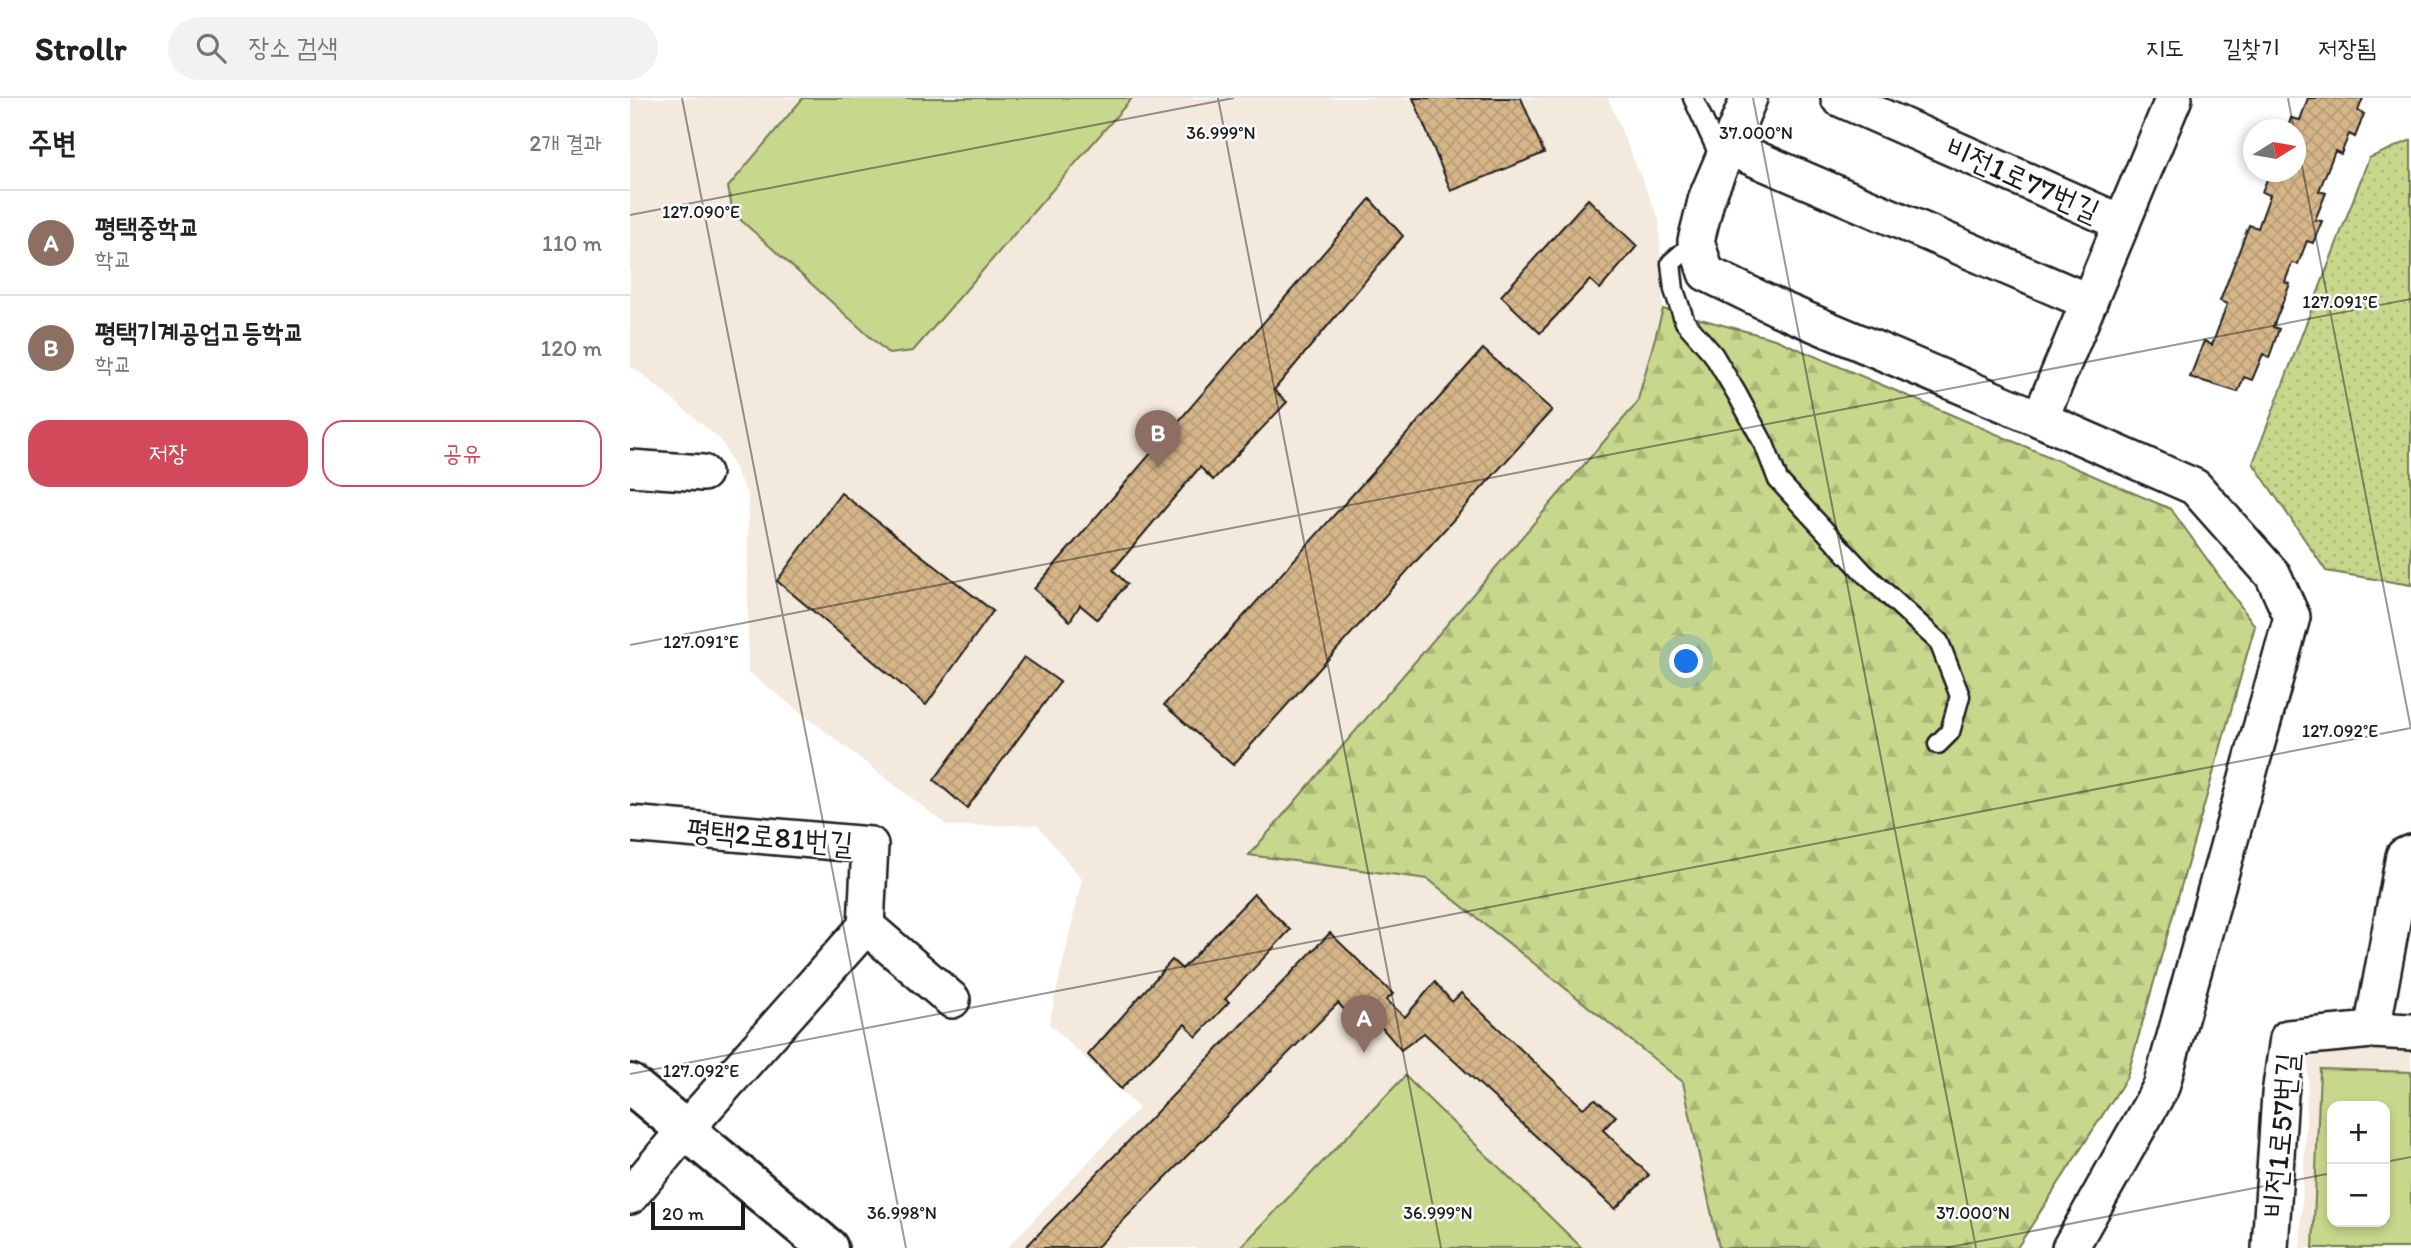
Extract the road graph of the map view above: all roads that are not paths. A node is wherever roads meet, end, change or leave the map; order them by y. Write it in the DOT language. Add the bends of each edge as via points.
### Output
graph roads {
  1 [pos="1693,98"];
  2 [pos="1749,98"];
  3 [pos="1839,98"];
  4 [pos="2174,98"];
  5 [pos="1725,154"];
  6 [pos="2122,223"];
  7 [pos="1696,241"];
  8 [pos="2089,302"];
  9 [pos="2040,419"];
  10 [pos="630,468"];
  11 [pos="703,473"];
  12 [pos="1938,744"];
  13 [pos="630,824"];
  14 [pos="2411,853"];
  15 [pos="866,926"];
  16 [pos="952,1000"];
  17 [pos="2372,1030"];
  18 [pos="2411,1032"];
  19 [pos="630,1084"];
  20 [pos="685,1130"];
  21 [pos="630,1196"];
  22 [pos="828,1248"];
  23 [pos="2070,1248"];
  24 [pos="2270,1248"];
  1 -- 5 [label="lane"];
  2 -- 5 [label="street"];
  3 -- 6 [label="street, 비전1로77번길"];
  4 -- 6 [label="street, 비전1로77번길"];
  5 -- 7 [label="street"];
  5 -- 8 [label="street"];
  6 -- 8 [label="street"];
  7 -- 9 [label="street" via="1706,273"];
  7 -- 12 [label="lane" via="1671,263 1685,323 1713,354 1737,394 1778,480 1864,573 1939,642 1960,696 1950,732"];
  8 -- 9 [label="street"];
  9 -- 23 [label="street" via="2195,487 2273,575 2292,617 2161,1087"];
  10 -- 11 [label="street"];
  13 -- 15 [label="street, 평택2로81번길" via="870,845"];
  14 -- 17 [label="street" via="2404,856"];
  15 -- 16 [label="street"];
  15 -- 20 [label="street"];
  17 -- 18 [label="street"];
  17 -- 24 [label="street, 비전1로57번길" via="2288,1038"];
  19 -- 20 [label="street"];
  20 -- 21 [label="street"];
  20 -- 22 [label="street"];
}
